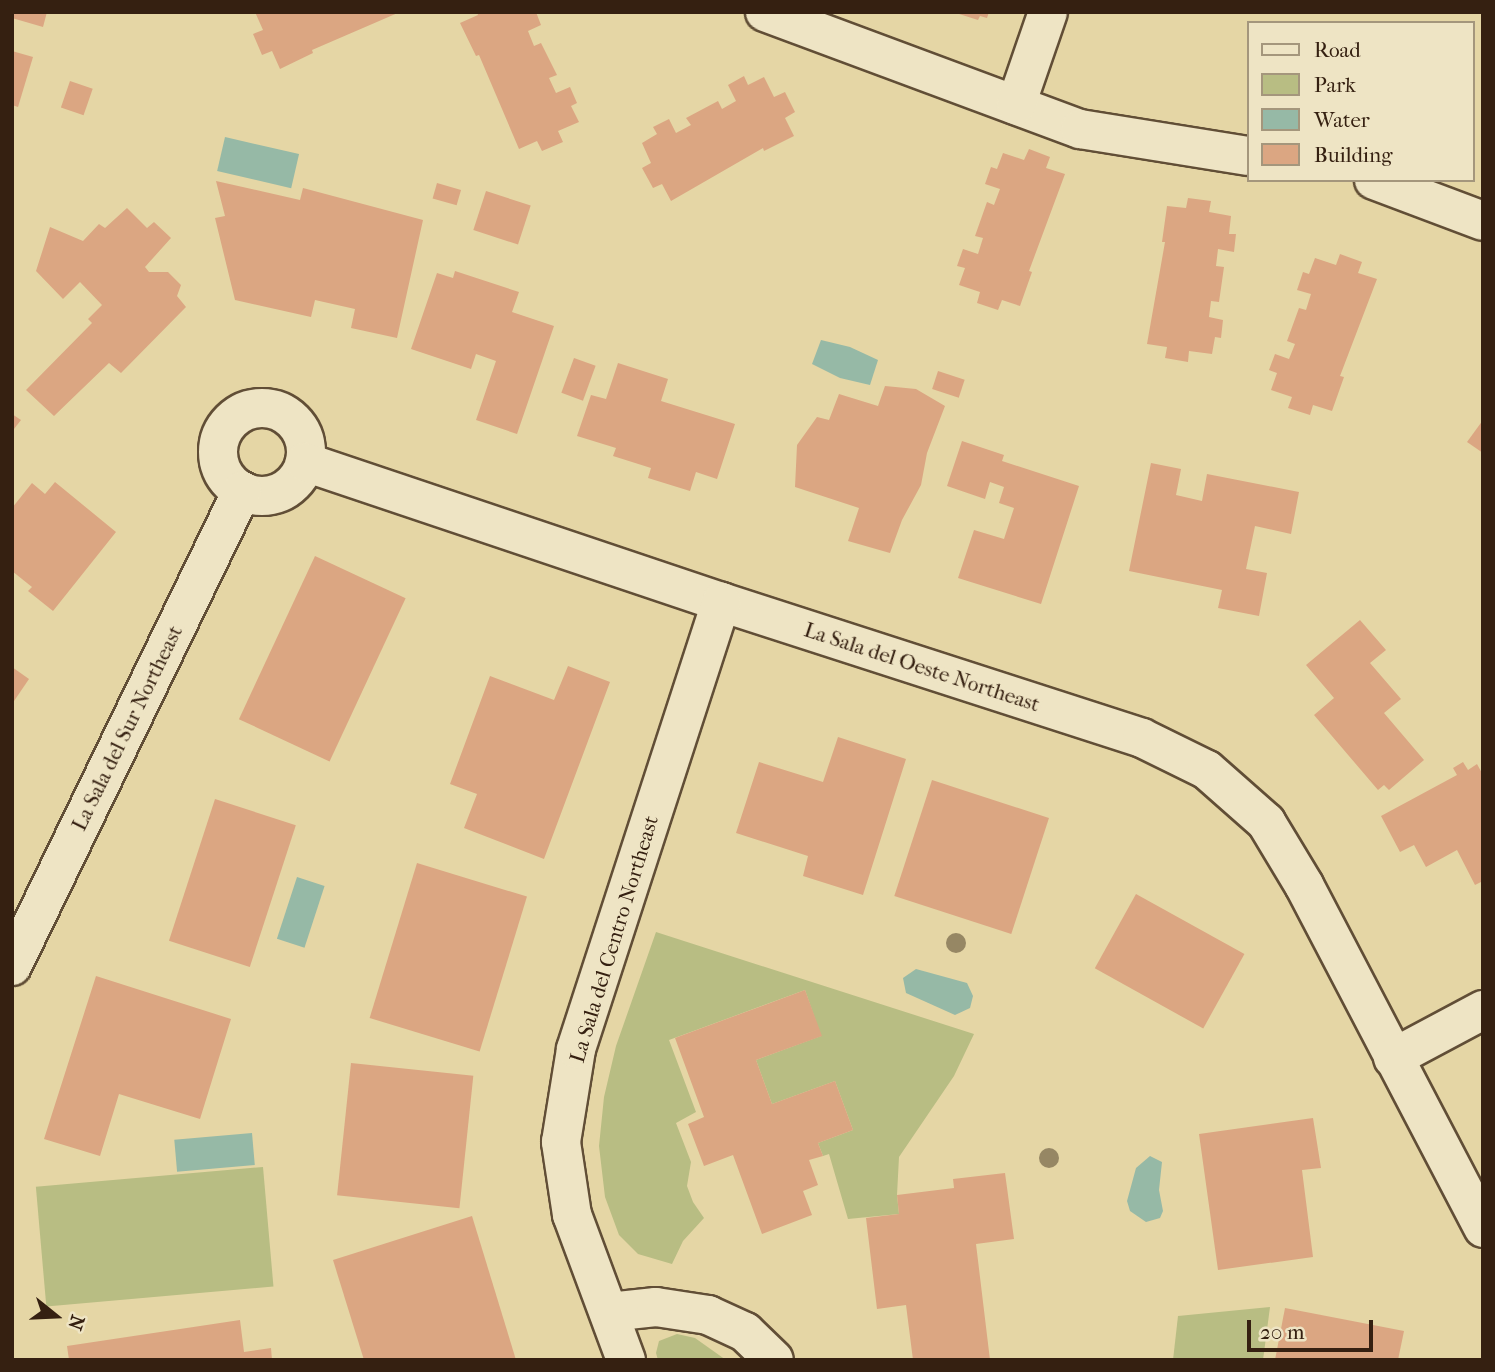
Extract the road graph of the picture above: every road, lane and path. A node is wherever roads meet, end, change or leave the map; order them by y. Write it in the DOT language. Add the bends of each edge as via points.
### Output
graph roads {
  1 [pos="765,12"];
  2 [pos="1048,12"];
  3 [pos="1016,105"];
  4 [pos="1246,156"];
  5 [pos="1379,182"];
  6 [pos="1483,221"];
  7 [pos="305,462"];
  8 [pos="242,491"];
  9 [pos="721,602"];
  10 [pos="12,966"];
  11 [pos="1483,1010"];
  12 [pos="1393,1058"];
  13 [pos="1483,1228"];
  14 [pos="609,1312"];
  15 [pos="626,1360"];
  16 [pos="774,1360"];
  1 -- 3 [label="street"];
  2 -- 3 [label="street"];
  3 -- 4 [label="street" via="1080,129"];
  5 -- 6 [label="street"];
  7 -- 8 [label="street" via="300,475 276,494 261,497"];
  7 -- 8 [label="street" via="303,436 287,415 259,407 244,411 231,419 217,446 223,475"];
  7 -- 9 [label="street, La Sala del Oeste Northeast"];
  8 -- 10 [label="street, La Sala del Sur Northeast"];
  9 -- 12 [label="street, La Sala del Oeste Northeast" via="1142,738 1207,770 1266,822 1304,885"];
  9 -- 14 [label="street, La Sala del Centro Northeast" via="576,1049 561,1142 572,1215"];
  11 -- 12 [label="street"];
  12 -- 13 [label="street, La Sala del Oeste Northeast"];
  14 -- 15 [label="street, La Sala del Centro Northeast"];
  14 -- 16 [label="street" via="656,1307 708,1315 745,1332"];
}
